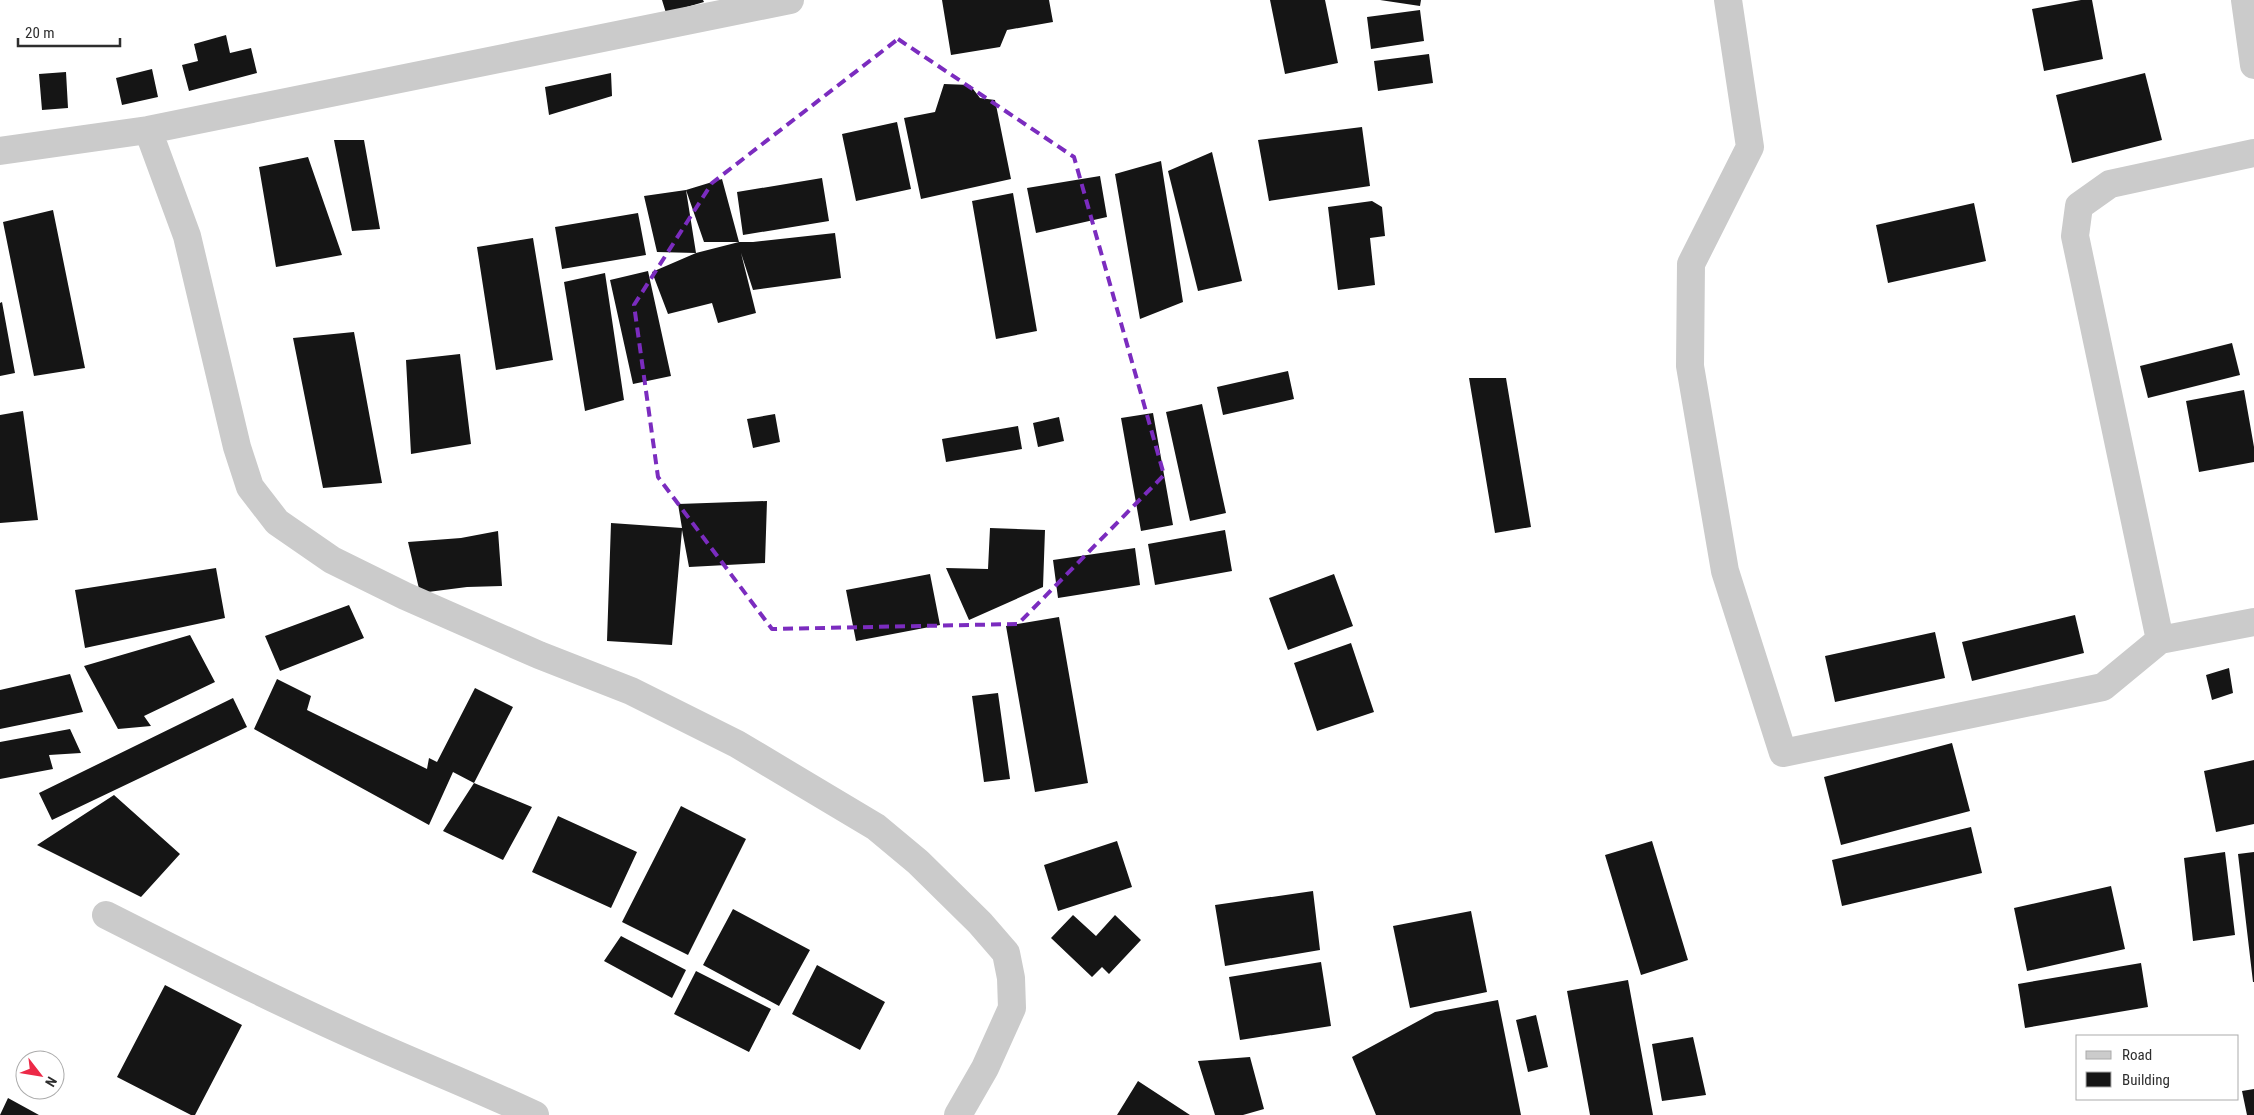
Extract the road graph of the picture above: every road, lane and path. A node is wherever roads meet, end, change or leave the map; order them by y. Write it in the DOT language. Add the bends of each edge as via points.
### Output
graph roads {
  1 [pos="790,0"];
  2 [pos="1728,0"];
  3 [pos="2245,0"];
  4 [pos="2254,65"];
  5 [pos="148,130"];
  6 [pos="0,150"];
  7 [pos="2254,153"];
  8 [pos="2254,622"];
  9 [pos="2160,640"];
  10 [pos="106,915"];
  11 [pos="535,1115"];
  12 [pos="958,1115"];
  1 -- 5 [label="street"];
  2 -- 9 [label="street" via="1750,147 1691,264 1690,366 1725,571 1783,753 2103,687"];
  3 -- 4 [label="street"];
  5 -- 6 [label="street"];
  5 -- 12 [label="street" via="187,236 237,447 250,487 277,522 332,560 405,596 539,655 631,690 737,744 876,827 918,862 1006,953 1011,978 1012,1008 985,1068"];
  7 -- 9 [label="street" via="2110,184 2079,206 2075,236"];
  8 -- 9 [label="street"];
  10 -- 11 [label="street" via="240,982"];
}
